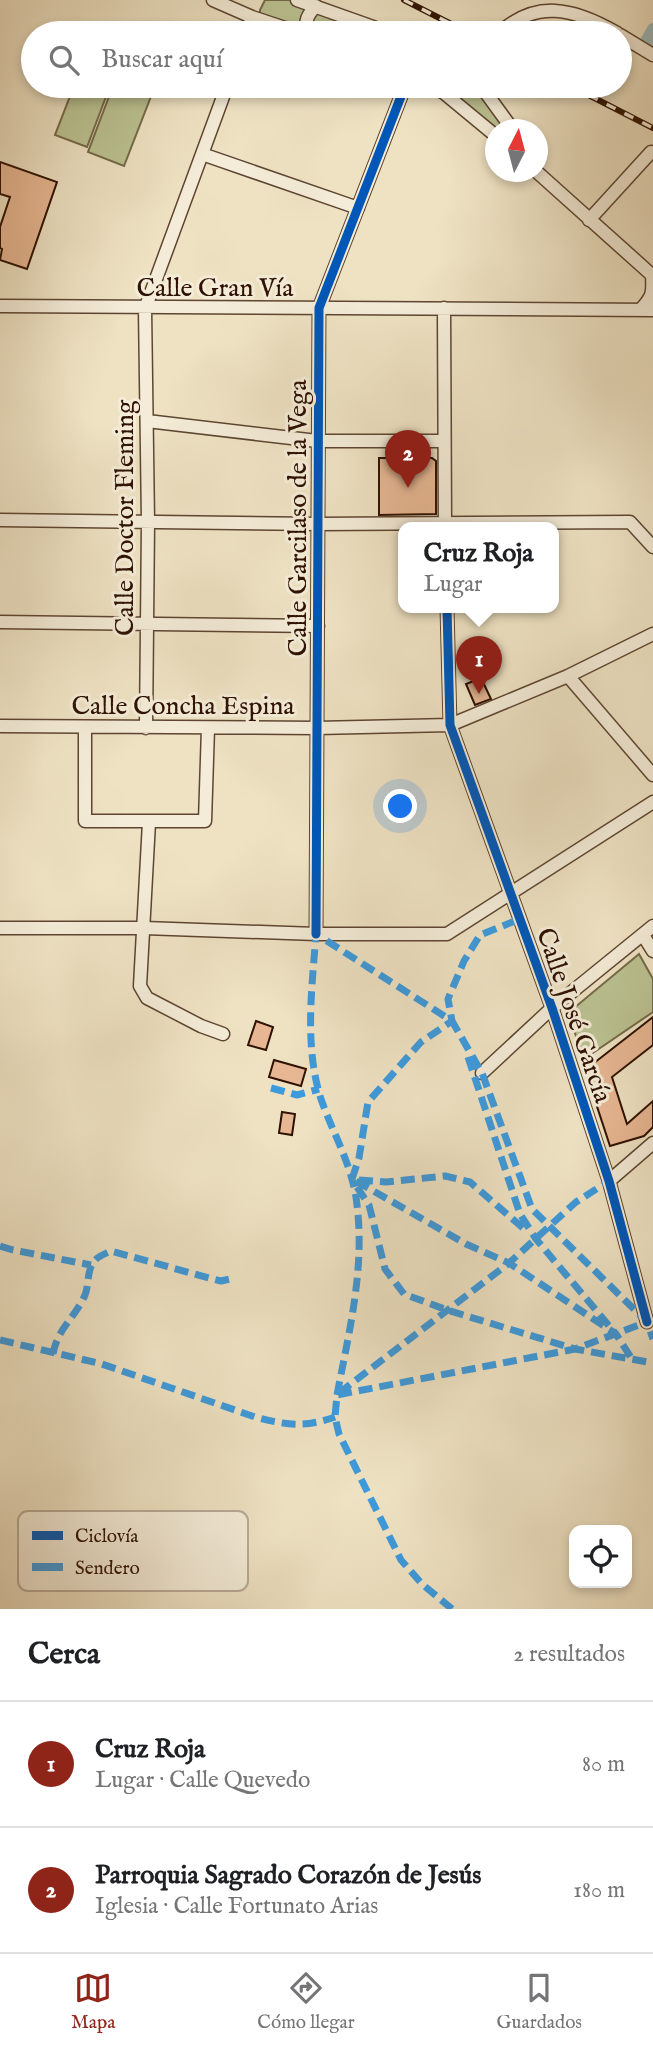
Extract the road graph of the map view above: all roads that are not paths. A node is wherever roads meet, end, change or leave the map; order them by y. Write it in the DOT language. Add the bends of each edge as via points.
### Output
graph roads {
  1 [pos="213,0"];
  2 [pos="297,0"];
  3 [pos="316,6"];
  4 [pos="253,17"];
  5 [pos="252,21"];
  6 [pos="265,21"];
  7 [pos="306,21"];
  8 [pos="357,21"];
  9 [pos="510,21"];
  10 [pos="596,21"];
  11 [pos="632,42"];
  12 [pos="653,55"];
  13 [pos="223,98"];
  14 [pos="400,98"];
  15 [pos="450,98"];
  16 [pos="490,98"];
  17 [pos="505,119"];
  18 [pos="485,128"];
  19 [pos="651,152"];
  20 [pos="202,153"];
  21 [pos="548,176"];
  22 [pos="548,181"];
  23 [pos="561,192"];
  24 [pos="358,208"];
  25 [pos="589,220"];
  26 [pos="652,275"];
  27 [pos="0,306"];
  28 [pos="319,308"];
  29 [pos="444,308"];
  30 [pos="145,309"];
  31 [pos="647,310"];
  32 [pos="147,421"];
  33 [pos="317,441"];
  34 [pos="444,441"];
  35 [pos="0,520"];
  36 [pos="148,522"];
  37 [pos="445,522"];
  38 [pos="559,523"];
  39 [pos="317,524"];
  40 [pos="398,525"];
  41 [pos="653,547"];
  42 [pos="447,613"];
  43 [pos="0,622"];
  44 [pos="147,625"];
  45 [pos="318,626"];
  46 [pos="653,634"];
  47 [pos="568,676"];
  48 [pos="450,725"];
  49 [pos="0,726"];
  50 [pos="85,728"];
  51 [pos="146,728"];
  52 [pos="208,728"];
  53 [pos="317,728"];
  54 [pos="653,775"];
  55 [pos="653,802"];
  56 [pos="149,822"];
  57 [pos="511,893"];
  58 [pos="0,928"];
  59 [pos="144,928"];
  60 [pos="648,930"];
  61 [pos="316,934"];
  62 [pos="653,951"];
  63 [pos="552,1009"];
  64 [pos="223,1034"];
  65 [pos="482,1073"];
  66 [pos="653,1143"];
  67 [pos="609,1181"];
  68 [pos="647,1322"];
  1 -- 4 [label="street"];
  2 -- 3 [label="street"];
  3 -- 7 [label="street"];
  3 -- 8 [label="street"];
  4 -- 5 [label="street"];
  4 -- 6 [label="street"];
  9 -- 10 [label="street" via="536,1 558,2"];
  11 -- 12 [label="street"];
  13 -- 20 [label="street"];
  14 -- 24 [label="street"];
  15 -- 18 [label="street"];
  16 -- 17 [label="street"];
  19 -- 25 [label="street"];
  20 -- 24 [label="street"];
  20 -- 30 [label="street"];
  21 -- 23 [label="street"];
  22 -- 23 [label="street"];
  23 -- 25 [label="street"];
  24 -- 28 [label="street"];
  25 -- 26 [label="street"];
  26 -- 31 [label="street, Calle Gran Vía"];
  27 -- 30 [label="street, Calle Gran Vía"];
  28 -- 29 [label="street, Calle Gran Vía"];
  28 -- 30 [label="street, Calle Gran Vía"];
  28 -- 33 [label="street, Calle Garcilaso de la Vega"];
  29 -- 31 [label="street, Calle Gran Vía"];
  29 -- 34 [label="street"];
  30 -- 32 [label="street, Calle Doctor Fleming"];
  32 -- 33 [label="street"];
  32 -- 36 [label="street, Calle Doctor Fleming"];
  33 -- 34 [label="street"];
  33 -- 39 [label="street, Calle Garcilaso de la Vega"];
  34 -- 37 [label="street"];
  35 -- 36 [label="street"];
  36 -- 39 [label="street"];
  36 -- 44 [label="street, Calle Doctor Fleming"];
  38 -- 41 [label="street" via="630,522"];
  39 -- 40 [label="street"];
  39 -- 45 [label="street, Calle Garcilaso de la Vega"];
  42 -- 48 [label="street, Calle José García"];
  43 -- 44 [label="street"];
  44 -- 45 [label="street"];
  44 -- 51 [label="street, Calle Doctor Fleming"];
  45 -- 53 [label="street, Calle Garcilaso de la Vega"];
  46 -- 47 [label="street"];
  47 -- 48 [label="street"];
  47 -- 54 [label="street"];
  48 -- 53 [label="street, Calle Concha Espina"];
  48 -- 57 [label="street, Calle José García"];
  49 -- 50 [label="street, Calle Concha Espina"];
  50 -- 51 [label="street, Calle Concha Espina"];
  50 -- 56 [label="street" via="85,821"];
  51 -- 52 [label="street, Calle Concha Espina"];
  52 -- 53 [label="street, Calle Concha Espina"];
  52 -- 56 [label="street" via="205,821"];
  53 -- 61 [label="street, Calle Garcilaso de la Vega"];
  55 -- 57 [label="street"];
  56 -- 59 [label="street"];
  57 -- 61 [label="street" via="447,934"];
  57 -- 63 [label="street, Calle José García"];
  58 -- 59 [label="street"];
  59 -- 61 [label="street"];
  59 -- 64 [label="street" via="140,986 147,998"];
  60 -- 62 [label="street"];
  60 -- 63 [label="street"];
  63 -- 65 [label="street"];
  63 -- 67 [label="street, Calle José García"];
  66 -- 67 [label="street"];
  67 -- 68 [label="street, Calle José García"];
}
